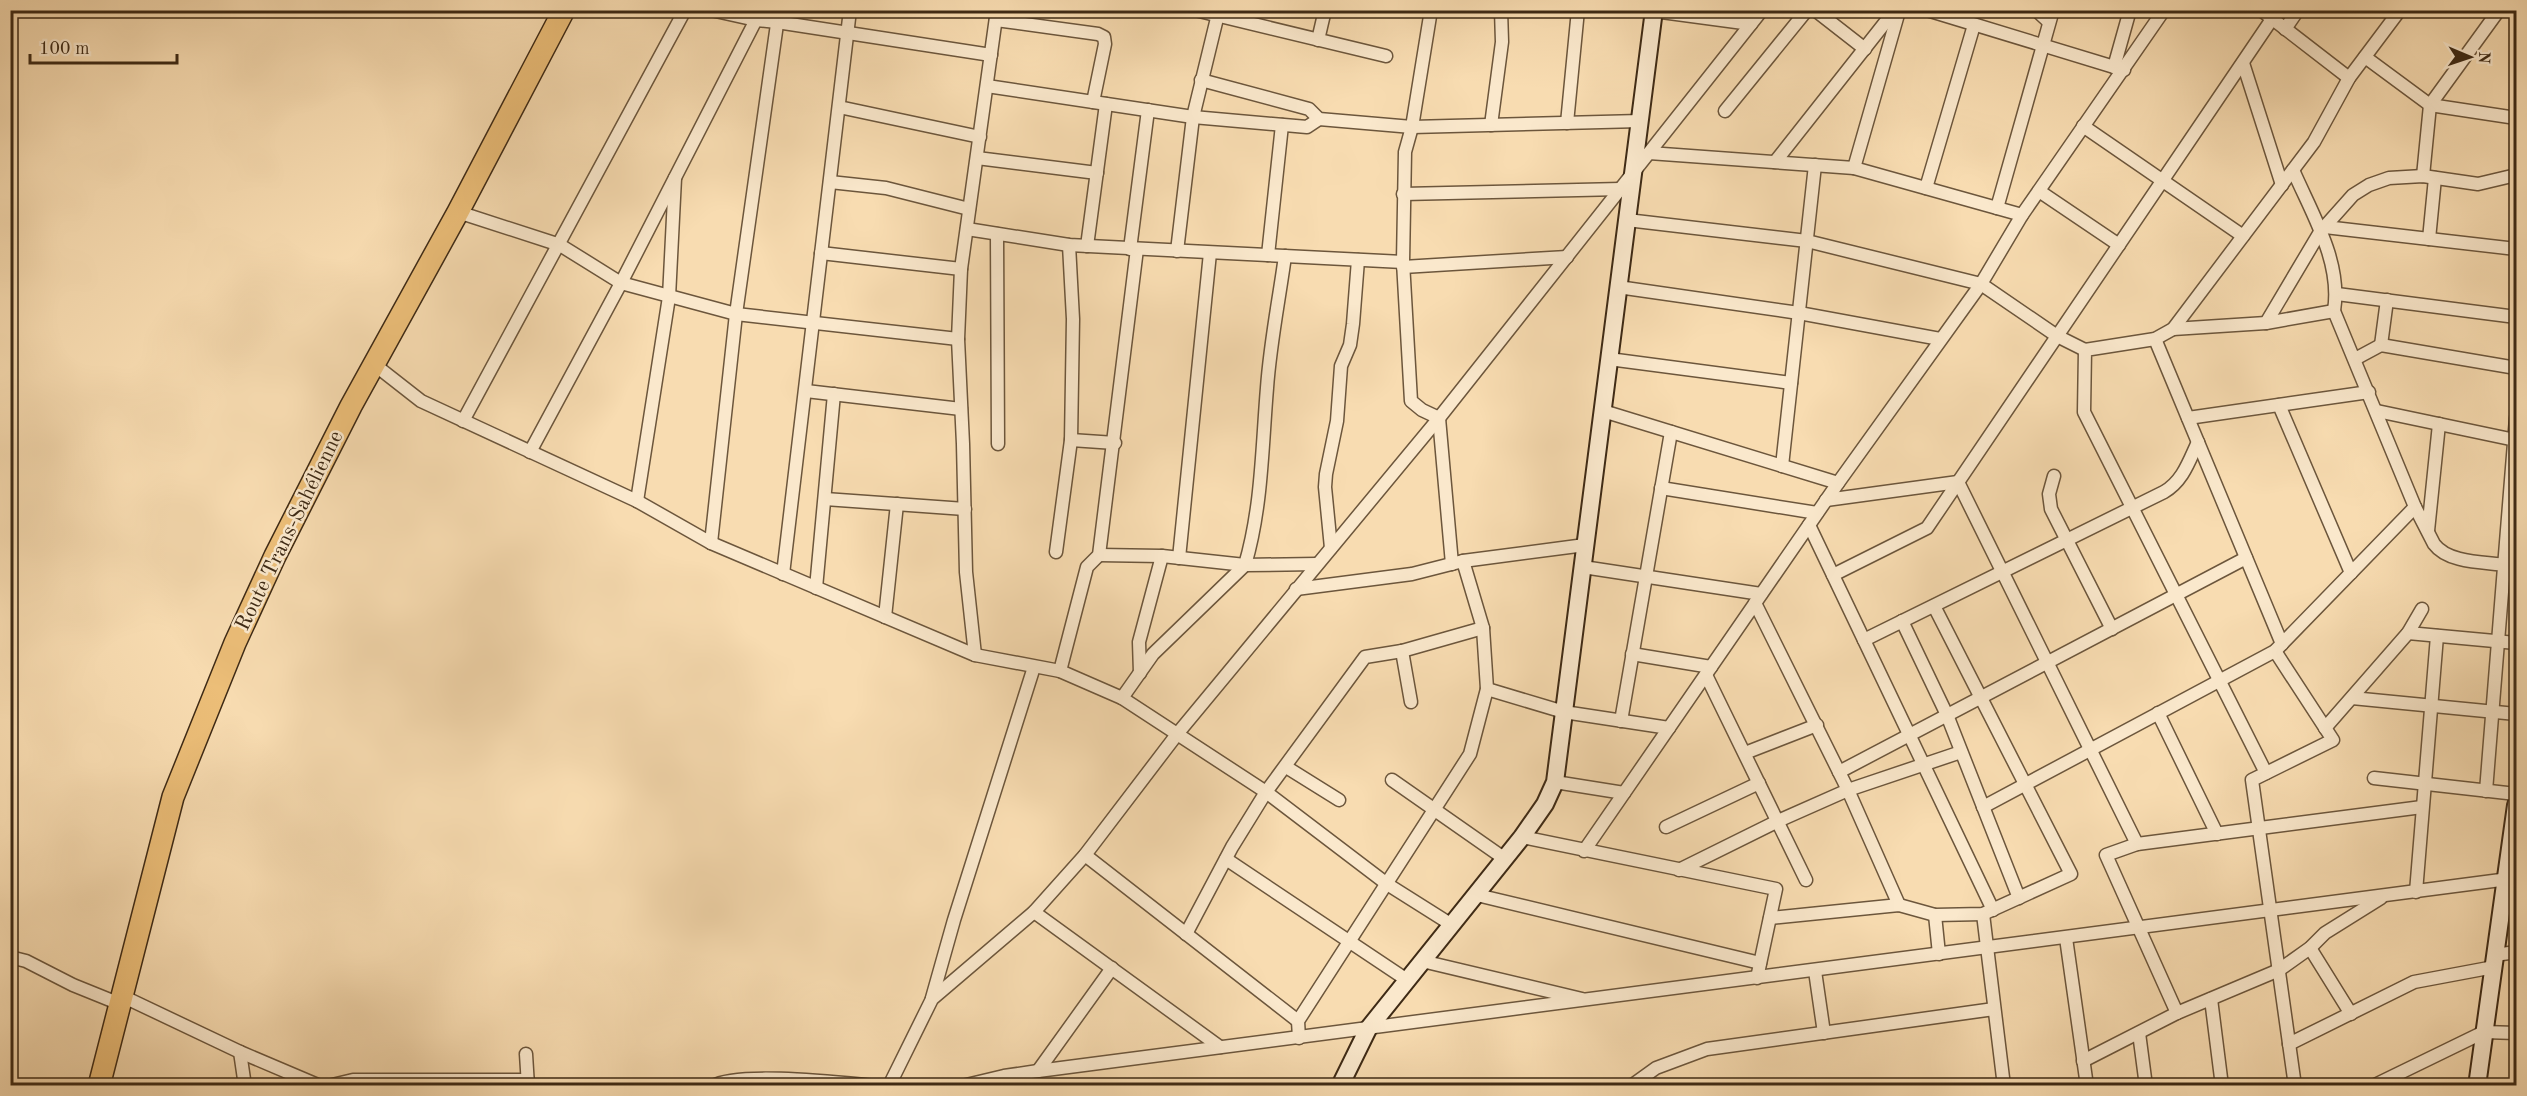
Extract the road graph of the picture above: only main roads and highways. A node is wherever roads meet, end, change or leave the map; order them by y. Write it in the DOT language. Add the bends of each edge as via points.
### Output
graph roads {
  1 [pos="564,10"];
  2 [pos="99,1086"];
  1 -- 2 [label="highway, Route Trans-Sahélienne" via="351,406 235,643 173,797"];
}
